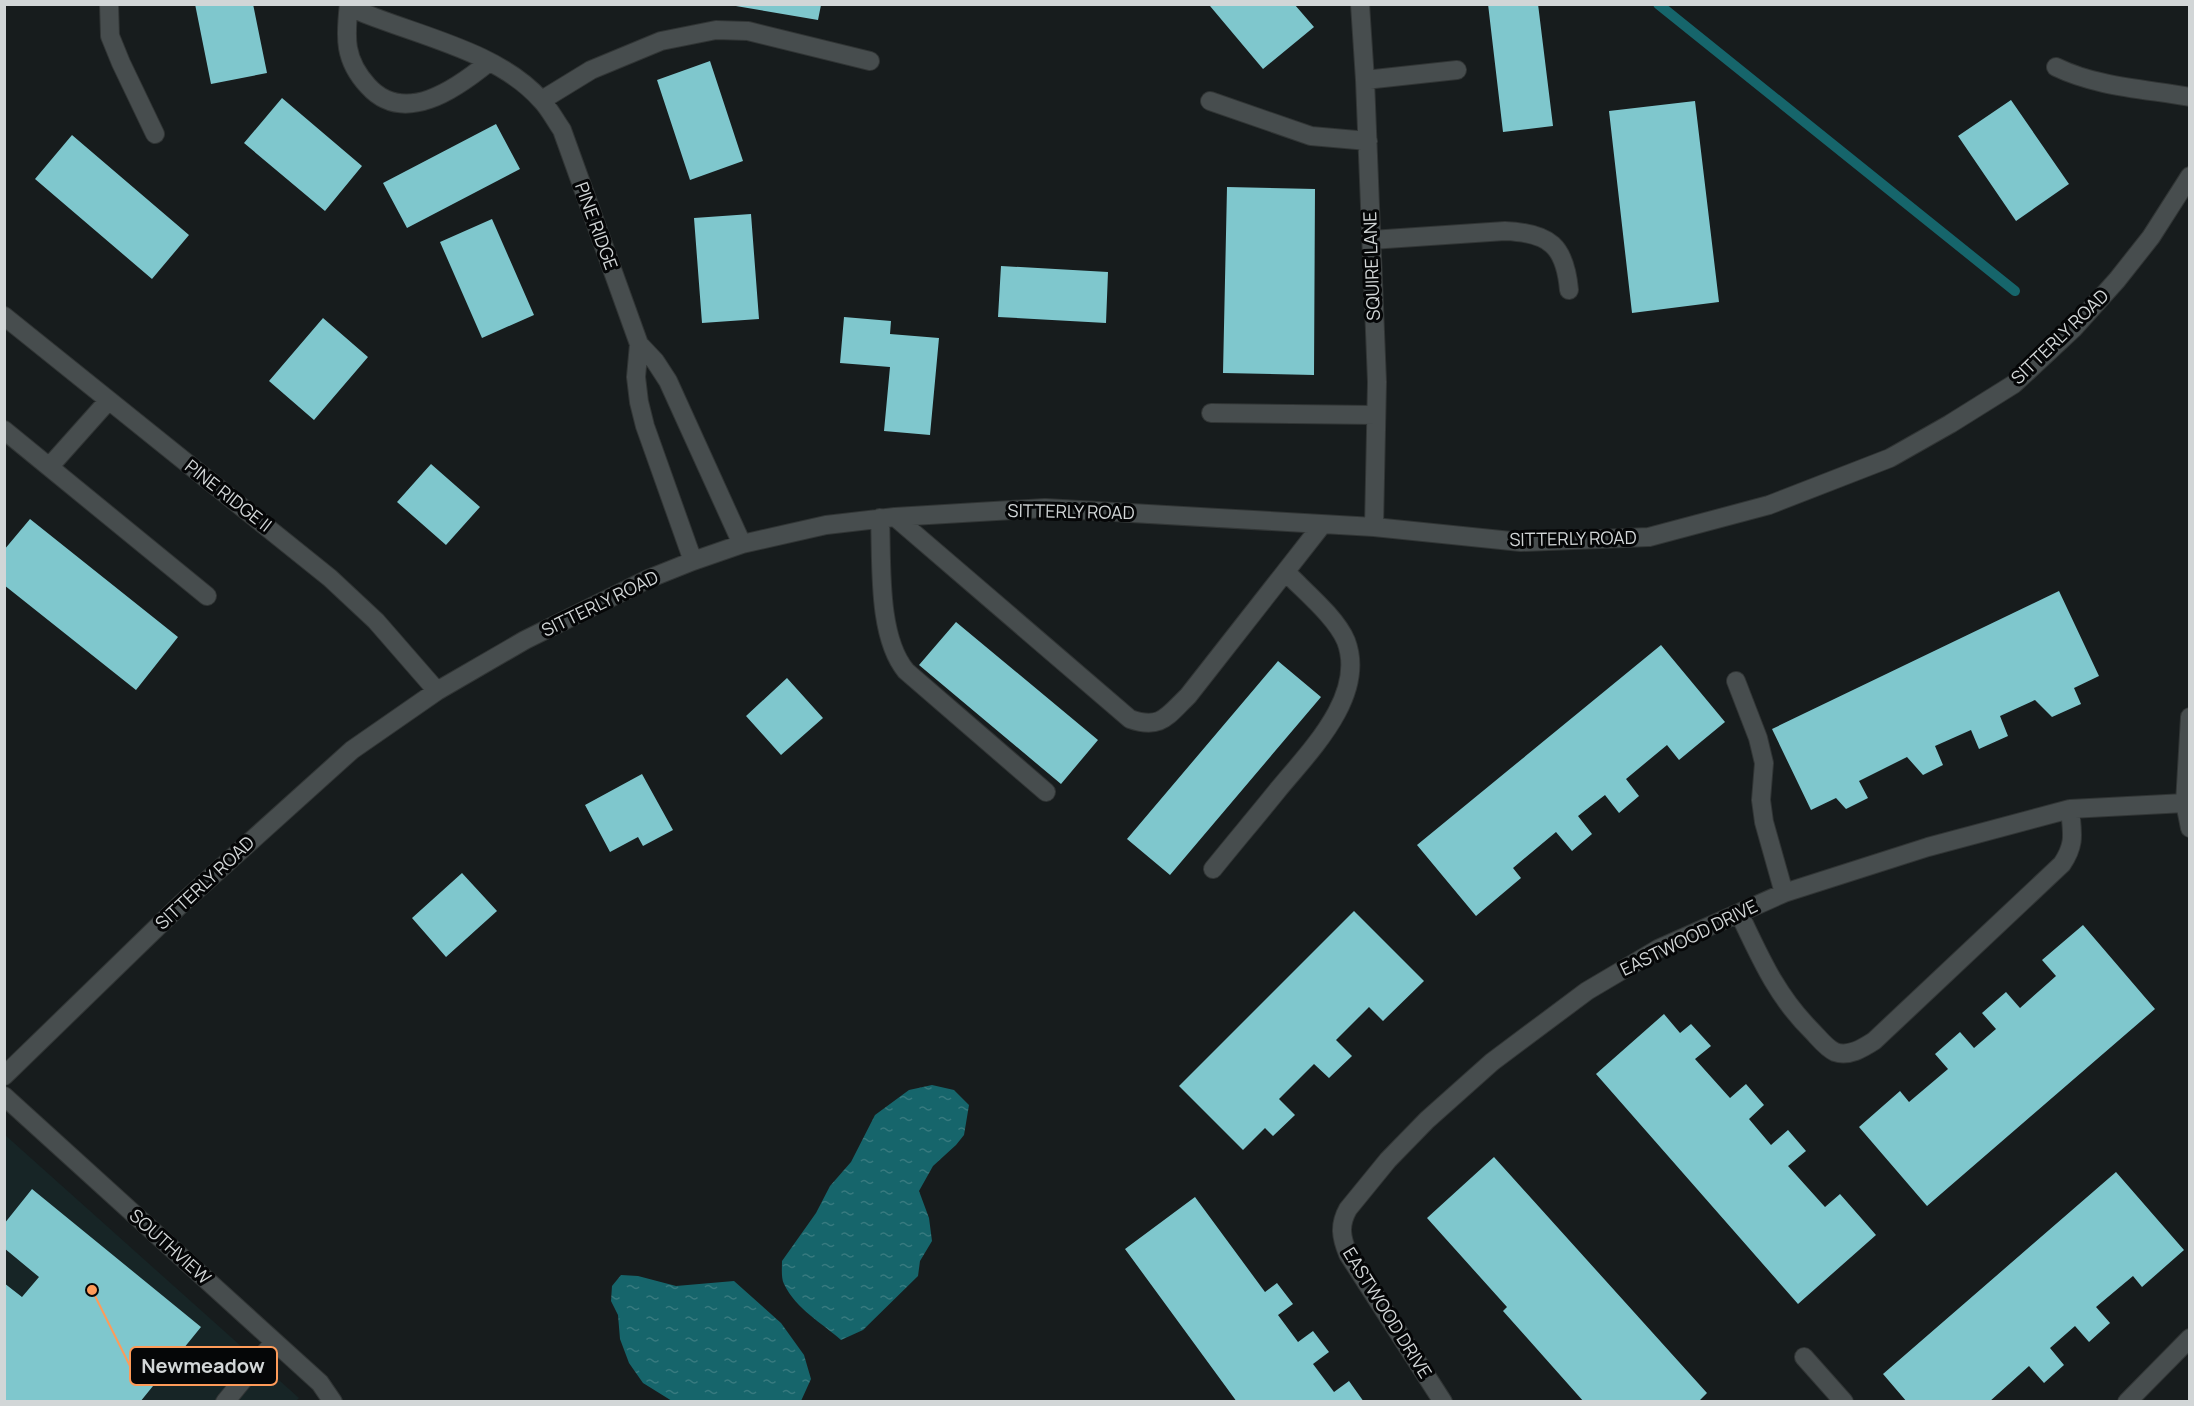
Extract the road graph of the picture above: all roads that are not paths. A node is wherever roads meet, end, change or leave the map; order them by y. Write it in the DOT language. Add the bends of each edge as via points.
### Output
graph roads {
  1 [pos="109,4"];
  2 [pos="351,4"];
  3 [pos="1360,4"];
  4 [pos="870,61"];
  5 [pos="489,62"];
  6 [pos="2056,67"];
  7 [pos="1457,70"];
  8 [pos="1365,80"];
  9 [pos="2190,97"];
  10 [pos="542,100"];
  11 [pos="1210,101"];
  12 [pos="155,134"];
  13 [pos="1368,141"];
  14 [pos="2190,176"];
  15 [pos="1371,240"];
  16 [pos="1569,291"];
  17 [pos="4,316"];
  18 [pos="639,344"];
  19 [pos="108,401"];
  20 [pos="1211,413"];
  21 [pos="1376,415"];
  22 [pos="4,430"];
  23 [pos="50,466"];
  24 [pos="888,517"];
  25 [pos="1322,525"];
  26 [pos="1374,527"];
  27 [pos="742,544"];
  28 [pos="693,561"];
  29 [pos="1286,572"];
  30 [pos="207,596"];
  31 [pos="1736,681"];
  32 [pos="437,691"];
  33 [pos="2190,717"];
  34 [pos="1046,792"];
  35 [pos="2185,803"];
  36 [pos="2070,809"];
  37 [pos="2190,828"];
  38 [pos="1213,869"];
  39 [pos="1784,893"];
  40 [pos="1739,913"];
  41 [pos="4,1076"];
  42 [pos="4,1096"];
  43 [pos="2190,1338"];
  44 [pos="274,1342"];
  45 [pos="1804,1357"];
  46 [pos="225,1401"];
  47 [pos="333,1401"];
  48 [pos="1443,1401"];
  49 [pos="1844,1401"];
  50 [pos="2127,1401"];
  1 -- 12 [label="street" via="110,36"];
  2 -- 5 [label="street, PINE RIDGE" via="361,12"];
  2 -- 5 [label="street" via="346,45 352,64 375,94 392,104 416,103 450,90"];
  3 -- 8 [label="street, SQUIRE LANE"];
  4 -- 10 [label="street" via="748,31 716,30 661,41 591,70"];
  5 -- 10 [label="street, PINE RIDGE" via="519,79"];
  6 -- 9 [label="street" via="2093,81"];
  7 -- 8 [label="street"];
  8 -- 13 [label="street, SQUIRE LANE"];
  10 -- 18 [label="street, PINE RIDGE" via="562,130"];
  11 -- 13 [label="street" via="1311,136"];
  13 -- 15 [label="street, SQUIRE LANE"];
  14 -- 26 [label="street, SITTERLY ROAD" via="2151,237 2073,329 2014,384 1890,458 1768,506 1649,537 1521,542"];
  15 -- 16 [label="street" via="1526,232 1544,238 1560,252"];
  15 -- 21 [label="street, SQUIRE LANE"];
  17 -- 19 [label="street, PINE RIDGE II"];
  18 -- 27 [label="street, PINE RIDGE" via="668,381"];
  18 -- 28 [label="street" via="639,402"];
  19 -- 23 [label="street"];
  19 -- 32 [label="street, PINE RIDGE II" via="330,578 376,621"];
  20 -- 21 [label="street"];
  21 -- 26 [label="street, SQUIRE LANE"];
  22 -- 23 [label="street"];
  23 -- 30 [label="street"];
  24 -- 25 [label="street, SITTERLY ROAD" via="1045,508"];
  24 -- 27 [label="street, SITTERLY ROAD" via="826,525"];
  24 -- 29 [label="street" via="1130,719 1147,725 1164,720 1188,696"];
  24 -- 34 [label="street" via="882,596 898,661"];
  25 -- 26 [label="street, SITTERLY ROAD"];
  25 -- 29 [label="street"];
  27 -- 28 [label="street, SITTERLY ROAD"];
  28 -- 32 [label="street, SITTERLY ROAD" via="525,640"];
  29 -- 38 [label="street" via="1336,624 1346,641 1350,660 1348,686 1327,729"];
  31 -- 39 [label="street" via="1764,763 1764,822"];
  32 -- 41 [label="street, SITTERLY ROAD" via="352,750 156,928"];
  33 -- 35 [label="street"];
  35 -- 36 [label="street, EASTWOOD DRIVE"];
  35 -- 37 [label="street"];
  36 -- 39 [label="street, EASTWOOD DRIVE" via="1928,847"];
  36 -- 40 [label="street" via="2071,851 2062,864 1874,1041 1847,1054 1835,1052 1822,1042 1792,1011 1765,969"];
  39 -- 40 [label="street, EASTWOOD DRIVE"];
  40 -- 48 [label="street, EASTWOOD DRIVE" via="1658,949 1587,991 1492,1062 1388,1160 1343,1218 1341,1230 1348,1254"];
  42 -- 44 [label="street, SOUTHVIEW"];
  43 -- 50 [label="street"];
  44 -- 46 [label="street"];
  44 -- 47 [label="street, SOUTHVIEW" via="320,1383"];
  45 -- 49 [label="street"];
}
